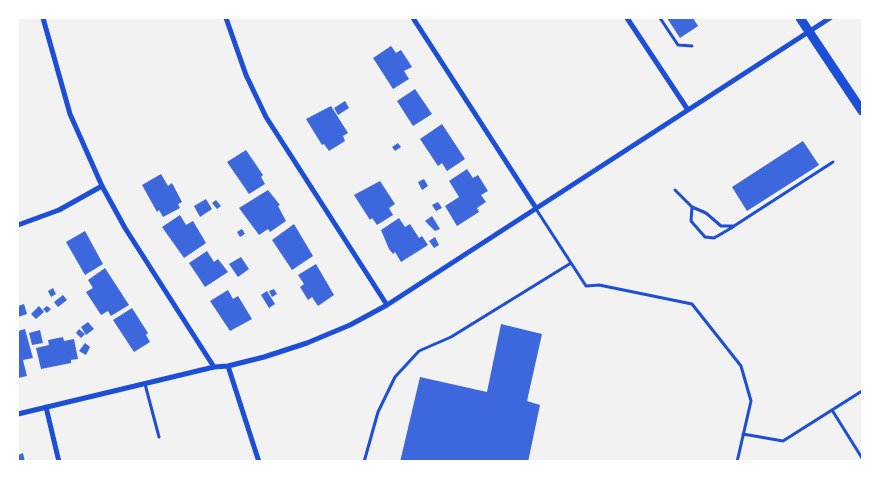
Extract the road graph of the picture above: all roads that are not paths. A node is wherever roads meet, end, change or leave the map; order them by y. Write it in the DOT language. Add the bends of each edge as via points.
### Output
graph roads {
  1 [pos="43,18"];
  2 [pos="226,18"];
  3 [pos="412,18"];
  4 [pos="627,18"];
  5 [pos="660,18"];
  6 [pos="800,18"];
  7 [pos="830,18"];
  8 [pos="809,31"];
  9 [pos="692,46"];
  10 [pos="688,110"];
  11 [pos="862,111"];
  12 [pos="833,162"];
  13 [pos="102,186"];
  14 [pos="675,190"];
  15 [pos="692,207"];
  16 [pos="536,208"];
  17 [pos="18,225"];
  18 [pos="734,226"];
  19 [pos="571,263"];
  20 [pos="387,305"];
  21 [pos="214,366"];
  22 [pos="228,366"];
  23 [pos="145,383"];
  24 [pos="862,391"];
  25 [pos="46,407"];
  26 [pos="832,410"];
  27 [pos="18,414"];
  28 [pos="743,434"];
  29 [pos="159,437"];
  30 [pos="862,458"];
  31 [pos="59,462"];
  32 [pos="259,462"];
  33 [pos="364,462"];
  34 [pos="737,462"];
  1 -- 13 [label="street" via="67,106"];
  2 -- 20 [label="street" via="246,75 266,117"];
  3 -- 16 [label="street"];
  4 -- 10 [label="street"];
  5 -- 9 [label="lane" via="678,45"];
  6 -- 8 [label="main road"];
  7 -- 8 [label="street"];
  8 -- 10 [label="street"];
  8 -- 11 [label="main road"];
  10 -- 16 [label="street"];
  12 -- 18 [label="lane"];
  13 -- 17 [label="street" via="59,210"];
  13 -- 21 [label="street" via="139,252"];
  14 -- 15 [label="lane"];
  15 -- 18 [label="lane" via="706,213 721,226"];
  15 -- 18 [label="lane" via="690,221 705,237 714,238"];
  16 -- 19 [label="lane"];
  16 -- 20 [label="street"];
  19 -- 28 [label="lane" via="586,286 599,285 692,304 741,366 751,401"];
  19 -- 33 [label="lane" via="450,336 419,351 395,377 378,412"];
  20 -- 22 [label="street" via="308,343"];
  21 -- 22 [label="street"];
  21 -- 23 [label="street"];
  22 -- 32 [label="street"];
  23 -- 25 [label="street"];
  23 -- 29 [label="lane"];
  24 -- 26 [label="lane"];
  25 -- 27 [label="street"];
  25 -- 31 [label="street"];
  26 -- 28 [label="lane" via="783,441"];
  26 -- 30 [label="lane"];
  28 -- 34 [label="lane"];
}
